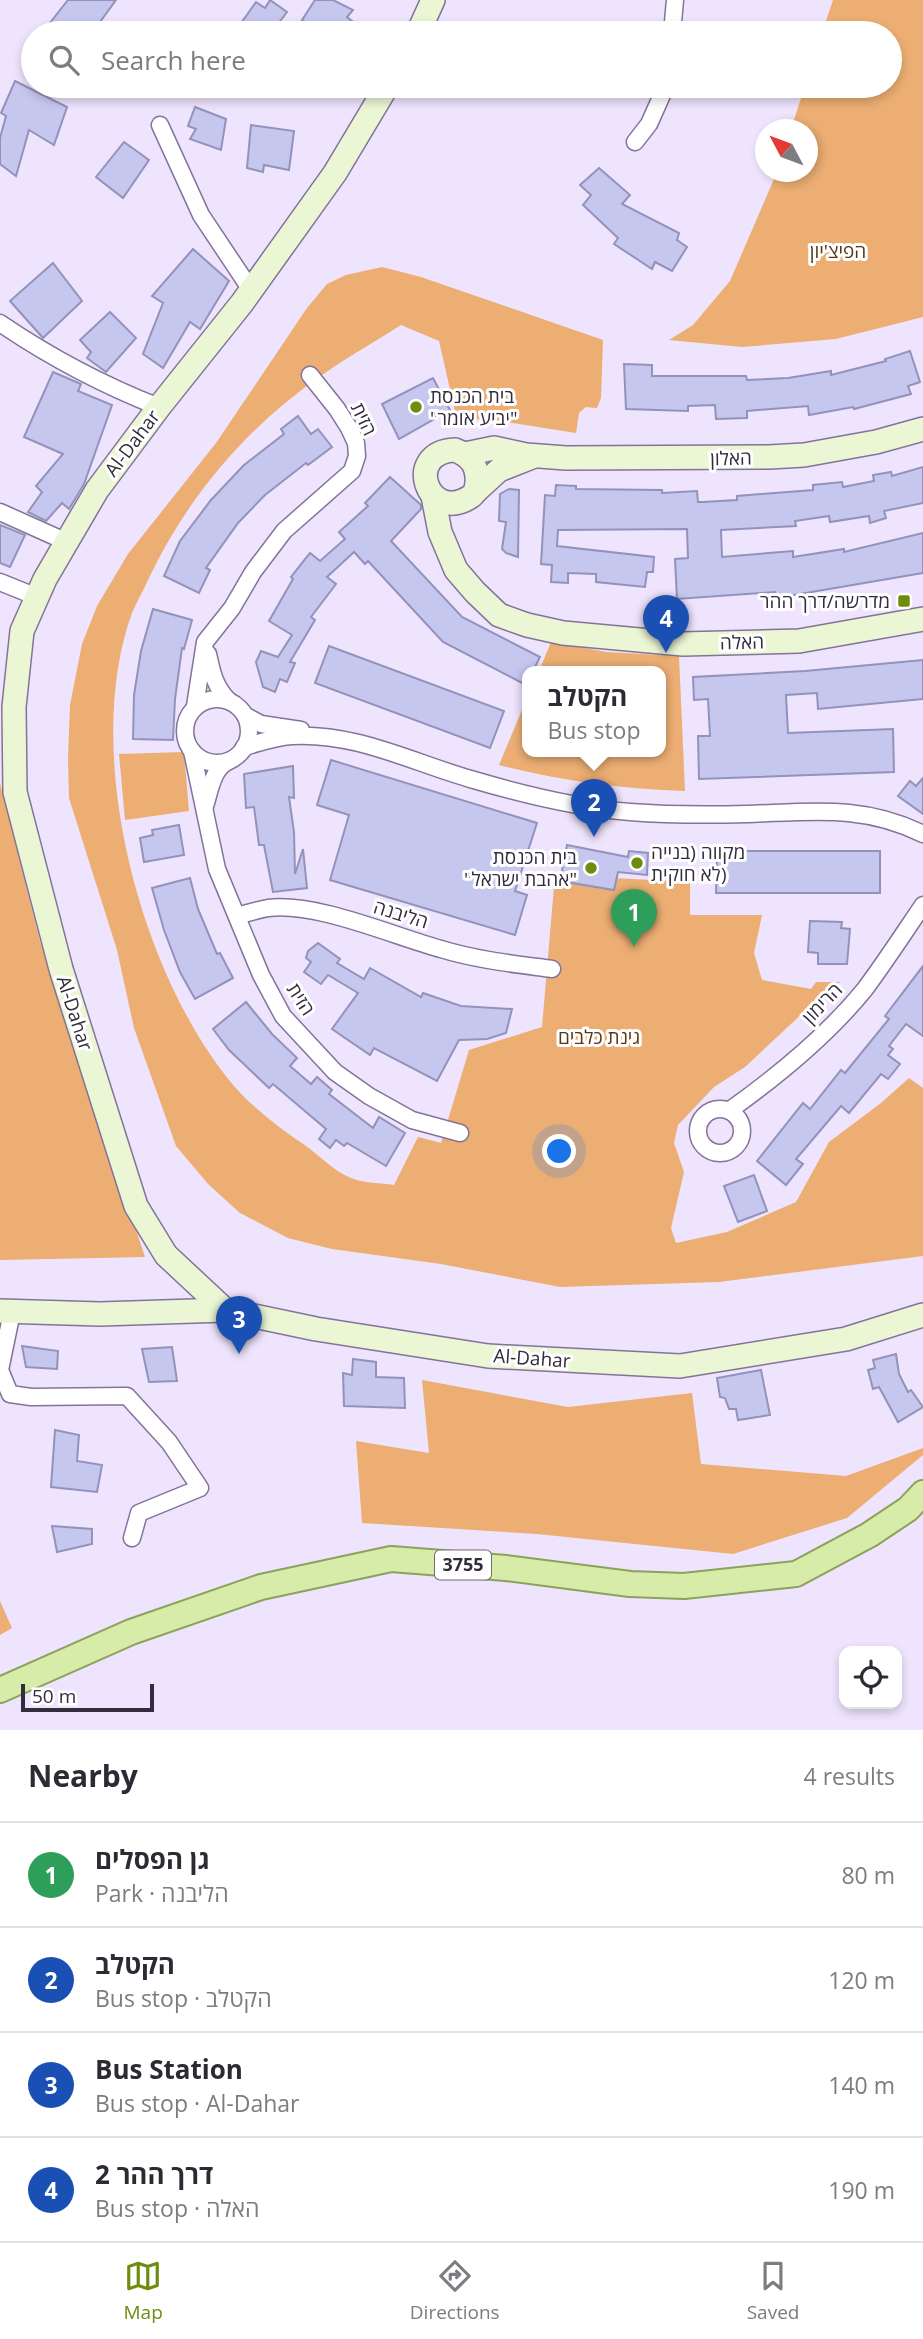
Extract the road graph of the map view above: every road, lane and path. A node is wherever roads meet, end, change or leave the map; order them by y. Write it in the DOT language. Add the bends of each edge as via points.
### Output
graph roads {
  1 [pos="433,0"];
  2 [pos="439,0"];
  3 [pos="676,0"];
  4 [pos="424,21"];
  5 [pos="426,21"];
  6 [pos="673,21"];
  7 [pos="380,98"];
  8 [pos="661,98"];
  9 [pos="160,125"];
  10 [pos="635,142"];
  11 [pos="251,290"];
  12 [pos="0,323"];
  13 [pos="310,375"];
  14 [pos="159,407"];
  15 [pos="923,429"];
  16 [pos="466,454"];
  17 [pos="537,456"];
  18 [pos="474,494"];
  19 [pos="433,496"];
  20 [pos="0,512"];
  21 [pos="67,542"];
  22 [pos="456,570"];
  23 [pos="0,582"];
  24 [pos="37,597"];
  25 [pos="923,619"];
  26 [pos="205,642"];
  27 [pos="229,701"];
  28 [pos="195,706"];
  29 [pos="246,716"];
  30 [pos="319,737"];
  31 [pos="191,751"];
  32 [pos="239,753"];
  33 [pos="205,806"];
  34 [pos="923,834"];
  35 [pos="923,905"];
  36 [pos="237,916"];
  37 [pos="552,969"];
  38 [pos="730,1110"];
  39 [pos="460,1133"];
  40 [pos="225,1310"];
  41 [pos="6,1312"];
  42 [pos="923,1315"];
  43 [pos="923,1493"];
  44 [pos="132,1538"];
  45 [pos="0,1690"];
  1 -- 4 [label="street"];
  2 -- 5 [label="street"];
  3 -- 6 [label="street"];
  7 -- 11 [label="street, Al-Dahar" via="335,173"];
  8 -- 10 [label="street"];
  9 -- 11 [label="street" via="201,215"];
  11 -- 14 [label="street, Al-Dahar"];
  12 -- 14 [label="street" via="117,390"];
  13 -- 26 [label="street, הזית" via="337,408 356,443 352,471 284,531"];
  14 -- 21 [label="street, Al-Dahar" via="97,490"];
  15 -- 17 [label="street, האלון" via="804,455"];
  16 -- 17 [label="street, האלון" via="494,448"];
  16 -- 18 [label="street" via="477,472"];
  16 -- 19 [label="street" via="446,451 432,459 425,479"];
  17 -- 18 [label="street, האלון" via="499,470"];
  18 -- 19 [label="street" via="454,503"];
  18 -- 22 [label="street" via="456,518"];
  19 -- 22 [label="street, האלה" via="440,532"];
  20 -- 21 [label="street"];
  21 -- 24 [label="street, Al-Dahar"];
  22 -- 25 [label="street, האלה" via="499,615 563,633 650,643 799,641"];
  23 -- 24 [label="street"];
  24 -- 40 [label="street, Al-Dahar" via="22,631 14,707 15,792 57,956 136,1206 166,1255"];
  26 -- 27 [label="street" via="213,677"];
  26 -- 28 [label="street, הזית"];
  27 -- 28 [label="street" via="210,700"];
  27 -- 29 [label="street"];
  28 -- 31 [label="street" via="186,726"];
  29 -- 30 [label="street" via="261,724 306,730"];
  29 -- 32 [label="street" via="249,738"];
  30 -- 32 [label="street" via="289,736"];
  30 -- 34 [label="street" via="372,744 475,781 576,804 628,812 716,815 855,812"];
  31 -- 32 [label="street" via="218,764"];
  31 -- 33 [label="street, הזית"];
  32 -- 33 [label="street" via="222,764"];
  33 -- 36 [label="street, הזית" via="217,869"];
  35 -- 38 [label="street, הרימון" via="864,989 832,1025 775,1078"];
  36 -- 37 [label="street, הליבנה" via="270,908 306,911 441,949"];
  36 -- 39 [label="street, הזית" via="283,1016 335,1072 412,1120"];
  40 -- 41 [label="street"];
  40 -- 42 [label="street, Al-Dahar" via="488,1356 680,1366 846,1339"];
  41 -- 44 [label="street" via="0,1370 10,1394 127,1396 169,1442 200,1488 139,1514"];
  43 -- 45 [label="main road, 3755" via="869,1535 796,1574 684,1586 630,1584 391,1559 261,1587 131,1632"];
}
